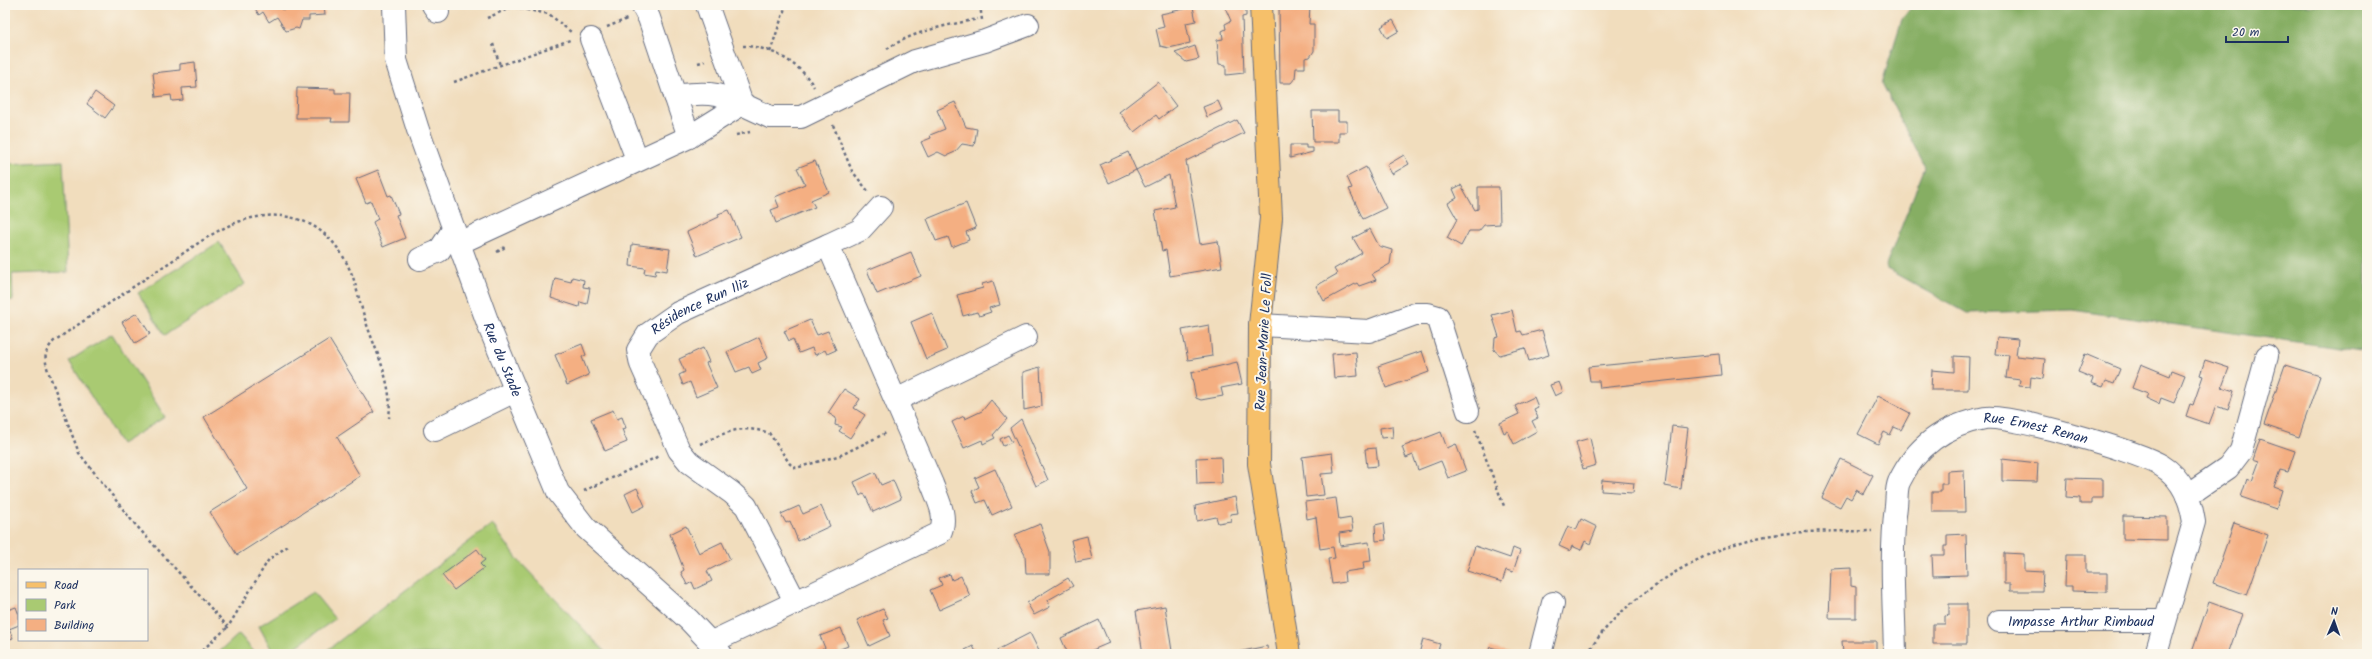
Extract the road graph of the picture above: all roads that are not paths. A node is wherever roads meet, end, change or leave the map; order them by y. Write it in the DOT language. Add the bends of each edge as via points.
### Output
graph roads {
  1 [pos="394,5"];
  2 [pos="707,5"];
  3 [pos="1261,5"];
  4 [pos="644,8"];
  5 [pos="1028,25"];
  6 [pos="591,35"];
  7 [pos="675,96"];
  8 [pos="742,104"];
  9 [pos="689,137"];
  10 [pos="637,159"];
  11 [pos="881,207"];
  12 [pos="456,236"];
  13 [pos="828,245"];
  14 [pos="420,259"];
  15 [pos="1260,325"];
  16 [pos="1026,337"];
  17 [pos="2267,356"];
  18 [pos="515,391"];
  19 [pos="896,400"];
  20 [pos="1468,411"];
  21 [pos="435,430"];
  22 [pos="2187,496"];
  23 [pos="796,603"];
  24 [pos="1553,603"];
  25 [pos="1999,621"];
  26 [pos="2164,622"];
  27 [pos="716,648"];
  28 [pos="1289,654"];
  29 [pos="1540,654"];
  30 [pos="1895,654"];
  31 [pos="2156,654"];
  1 -- 12 [label="street, Rue du Stade" via="396,60"];
  2 -- 8 [label="street"];
  3 -- 15 [label="main road, Rue Jean-Marie Le Foll" via="1271,218"];
  4 -- 7 [label="street"];
  5 -- 8 [label="street" via="985,41 915,61 801,117 770,117"];
  6 -- 10 [label="street"];
  7 -- 8 [label="street" via="701,92 723,95"];
  7 -- 9 [label="street"];
  8 -- 9 [label="street"];
  9 -- 10 [label="street"];
  10 -- 12 [label="street"];
  11 -- 13 [label="street, Résidence Run Iliz" via="860,230"];
  12 -- 14 [label="street" via="439,252"];
  12 -- 18 [label="street, Rue du Stade"];
  13 -- 19 [label="street"];
  13 -- 23 [label="street, Résidence Run Iliz" via="678,313 648,334 638,350 641,364 679,450 689,462 746,506"];
  15 -- 20 [label="street" via="1369,331 1415,314 1438,317"];
  15 -- 28 [label="main road, Rue Jean-Marie Le Foll" via="1259,464"];
  16 -- 19 [label="street"];
  17 -- 22 [label="street" via="2241,451 2228,468"];
  18 -- 21 [label="street"];
  18 -- 27 [label="street, Rue du Stade" via="556,489 586,528"];
  19 -- 23 [label="street" via="942,509 944,525 940,533"];
  22 -- 26 [label="street, Rue Ernest Renan" via="2191,503 2194,522"];
  22 -- 30 [label="street, Rue Ernest Renan" via="2180,483 2162,466 2127,452 2015,420 1987,418 1941,432 1920,450 1898,484 1893,531"];
  23 -- 27 [label="street"];
  24 -- 29 [label="street"];
  25 -- 26 [label="street, Impasse Arthur Rimbaud"];
  26 -- 31 [label="street, Rue Ernest Renan"];
}
